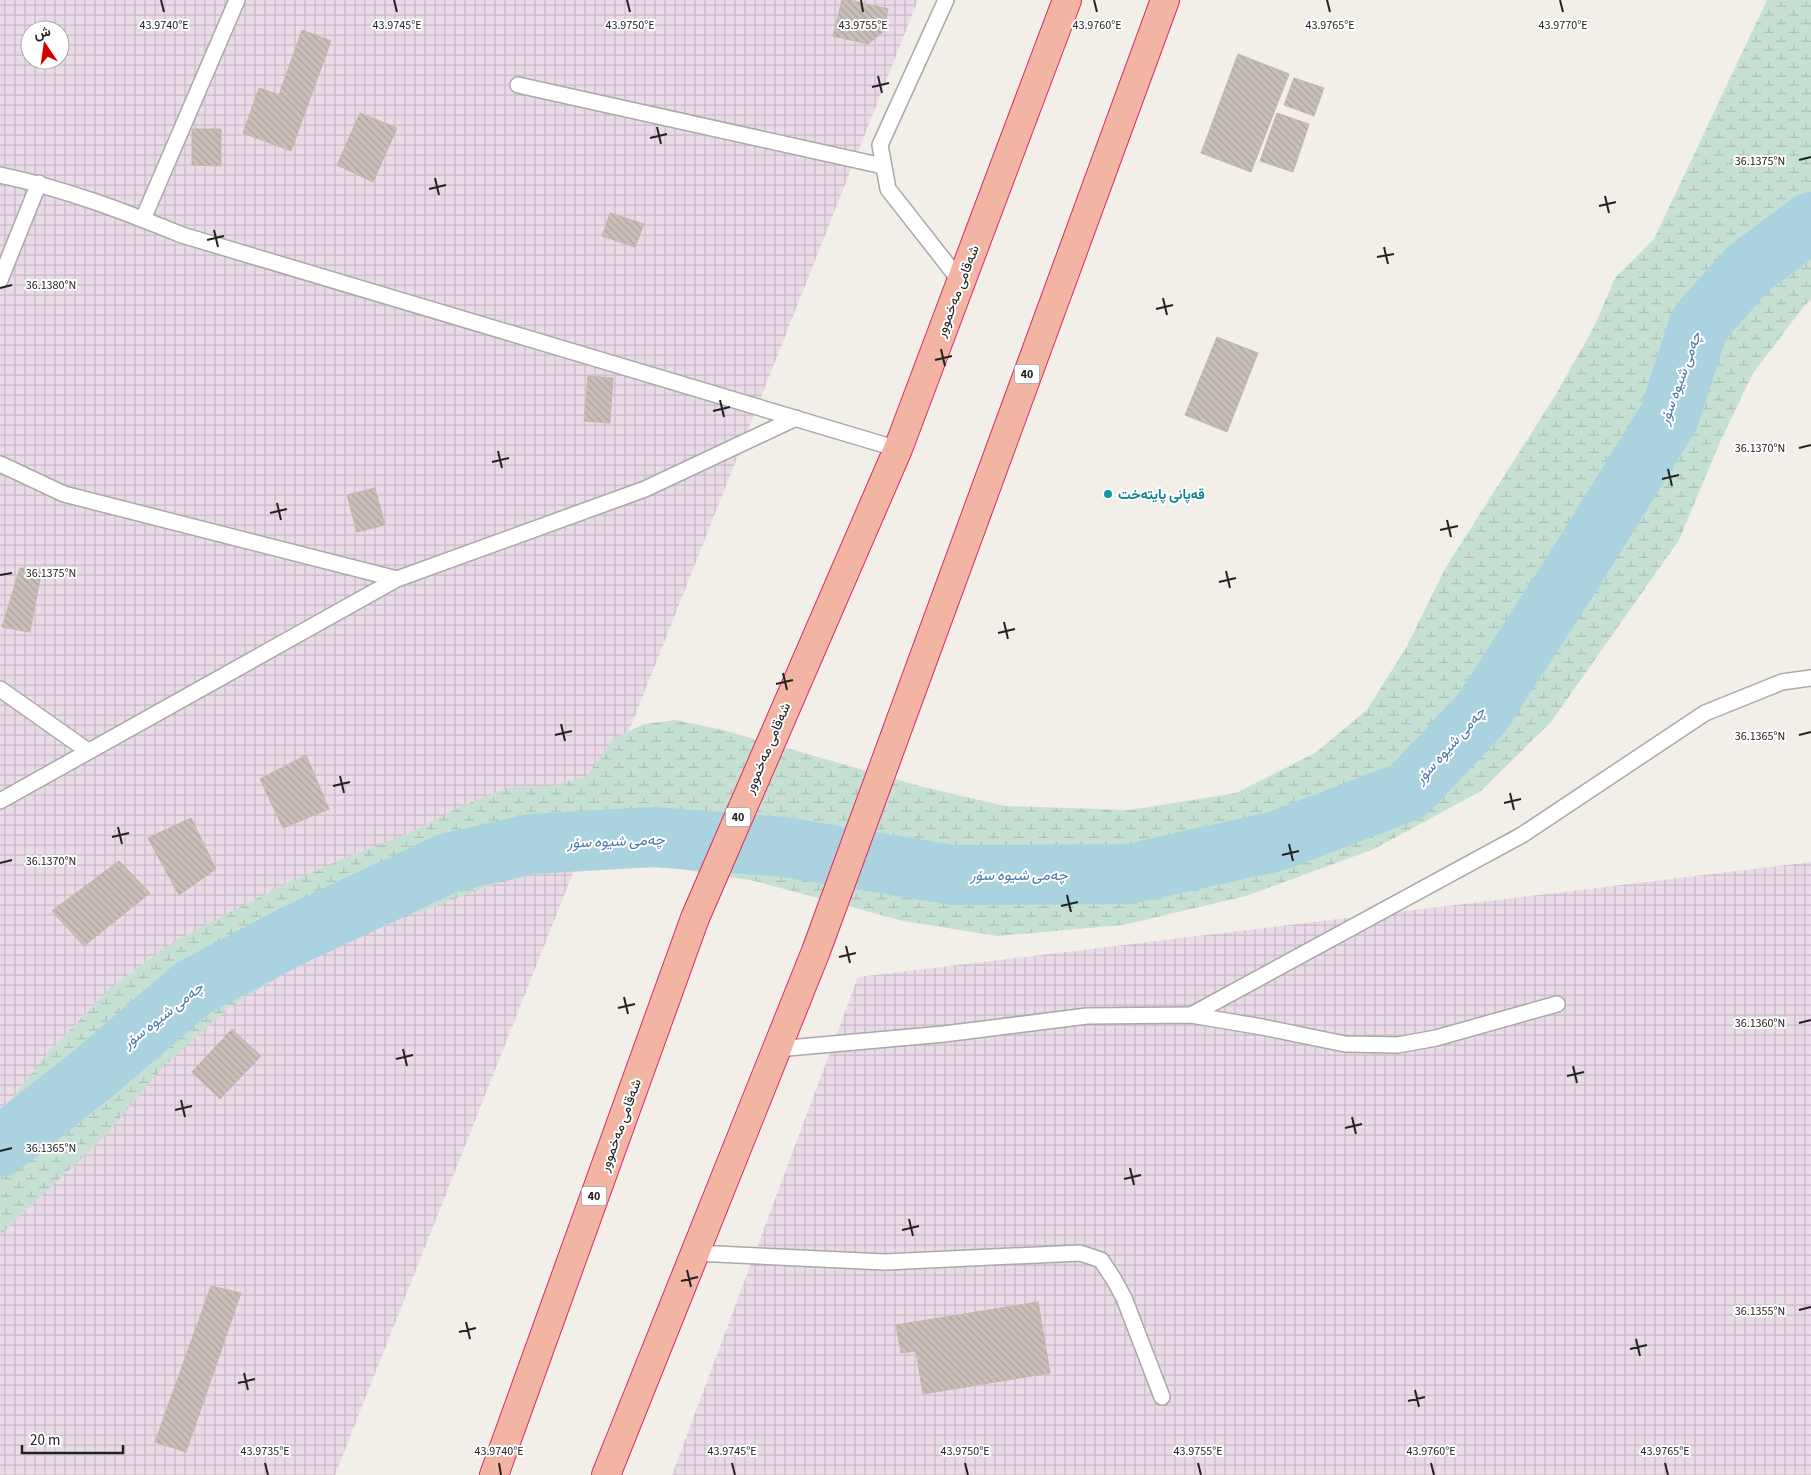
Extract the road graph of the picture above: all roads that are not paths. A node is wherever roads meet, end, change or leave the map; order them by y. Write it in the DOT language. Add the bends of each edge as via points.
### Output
graph roads {
  1 [pos="237,0"];
  2 [pos="946,0"];
  3 [pos="1068,0"];
  4 [pos="1165,0"];
  5 [pos="518,86"];
  6 [pos="883,166"];
  7 [pos="0,175"];
  8 [pos="39,183"];
  9 [pos="143,219"];
  10 [pos="0,280"];
  11 [pos="961,282"];
  12 [pos="796,418"];
  13 [pos="898,449"];
  14 [pos="0,464"];
  15 [pos="397,579"];
  16 [pos="1811,678"];
  17 [pos="0,688"];
  18 [pos="88,751"];
  19 [pos="0,801"];
  20 [pos="1557,1004"];
  21 [pos="1191,1015"];
  22 [pos="777,1049"];
  23 [pos="695,1253"];
  24 [pos="1162,1397"];
  25 [pos="494,1475"];
  26 [pos="606,1475"];
  1 -- 9 [label="lane"];
  2 -- 6 [label="lane" via="880,145"];
  3 -- 11 [label="highway, شەقامی مەخموور / 40"];
  4 -- 22 [label="highway, 40" via="816,951"];
  5 -- 6 [label="lane"];
  6 -- 11 [label="lane" via="888,189"];
  7 -- 8 [label="lane"];
  8 -- 9 [label="lane"];
  8 -- 10 [label="lane"];
  9 -- 12 [label="lane" via="192,238"];
  11 -- 13 [label="highway, شەقامی مەخموور / 40"];
  12 -- 13 [label="lane"];
  12 -- 15 [label="lane" via="645,489"];
  13 -- 25 [label="highway, شەقامی مەخموور / 40" via="695,918"];
  14 -- 15 [label="lane" via="64,494"];
  15 -- 18 [label="lane"];
  16 -- 21 [label="lane" via="1782,682 1705,713 1522,835"];
  17 -- 18 [label="lane"];
  18 -- 19 [label="lane"];
  20 -- 21 [label="lane" via="1436,1038 1398,1045 1344,1044"];
  21 -- 22 [label="lane" via="1087,1016 944,1034"];
  22 -- 23 [label="highway, 40"];
  23 -- 24 [label="lane" via="886,1262 1080,1253 1101,1260 1114,1278"];
  23 -- 26 [label="highway, 40"];
}
